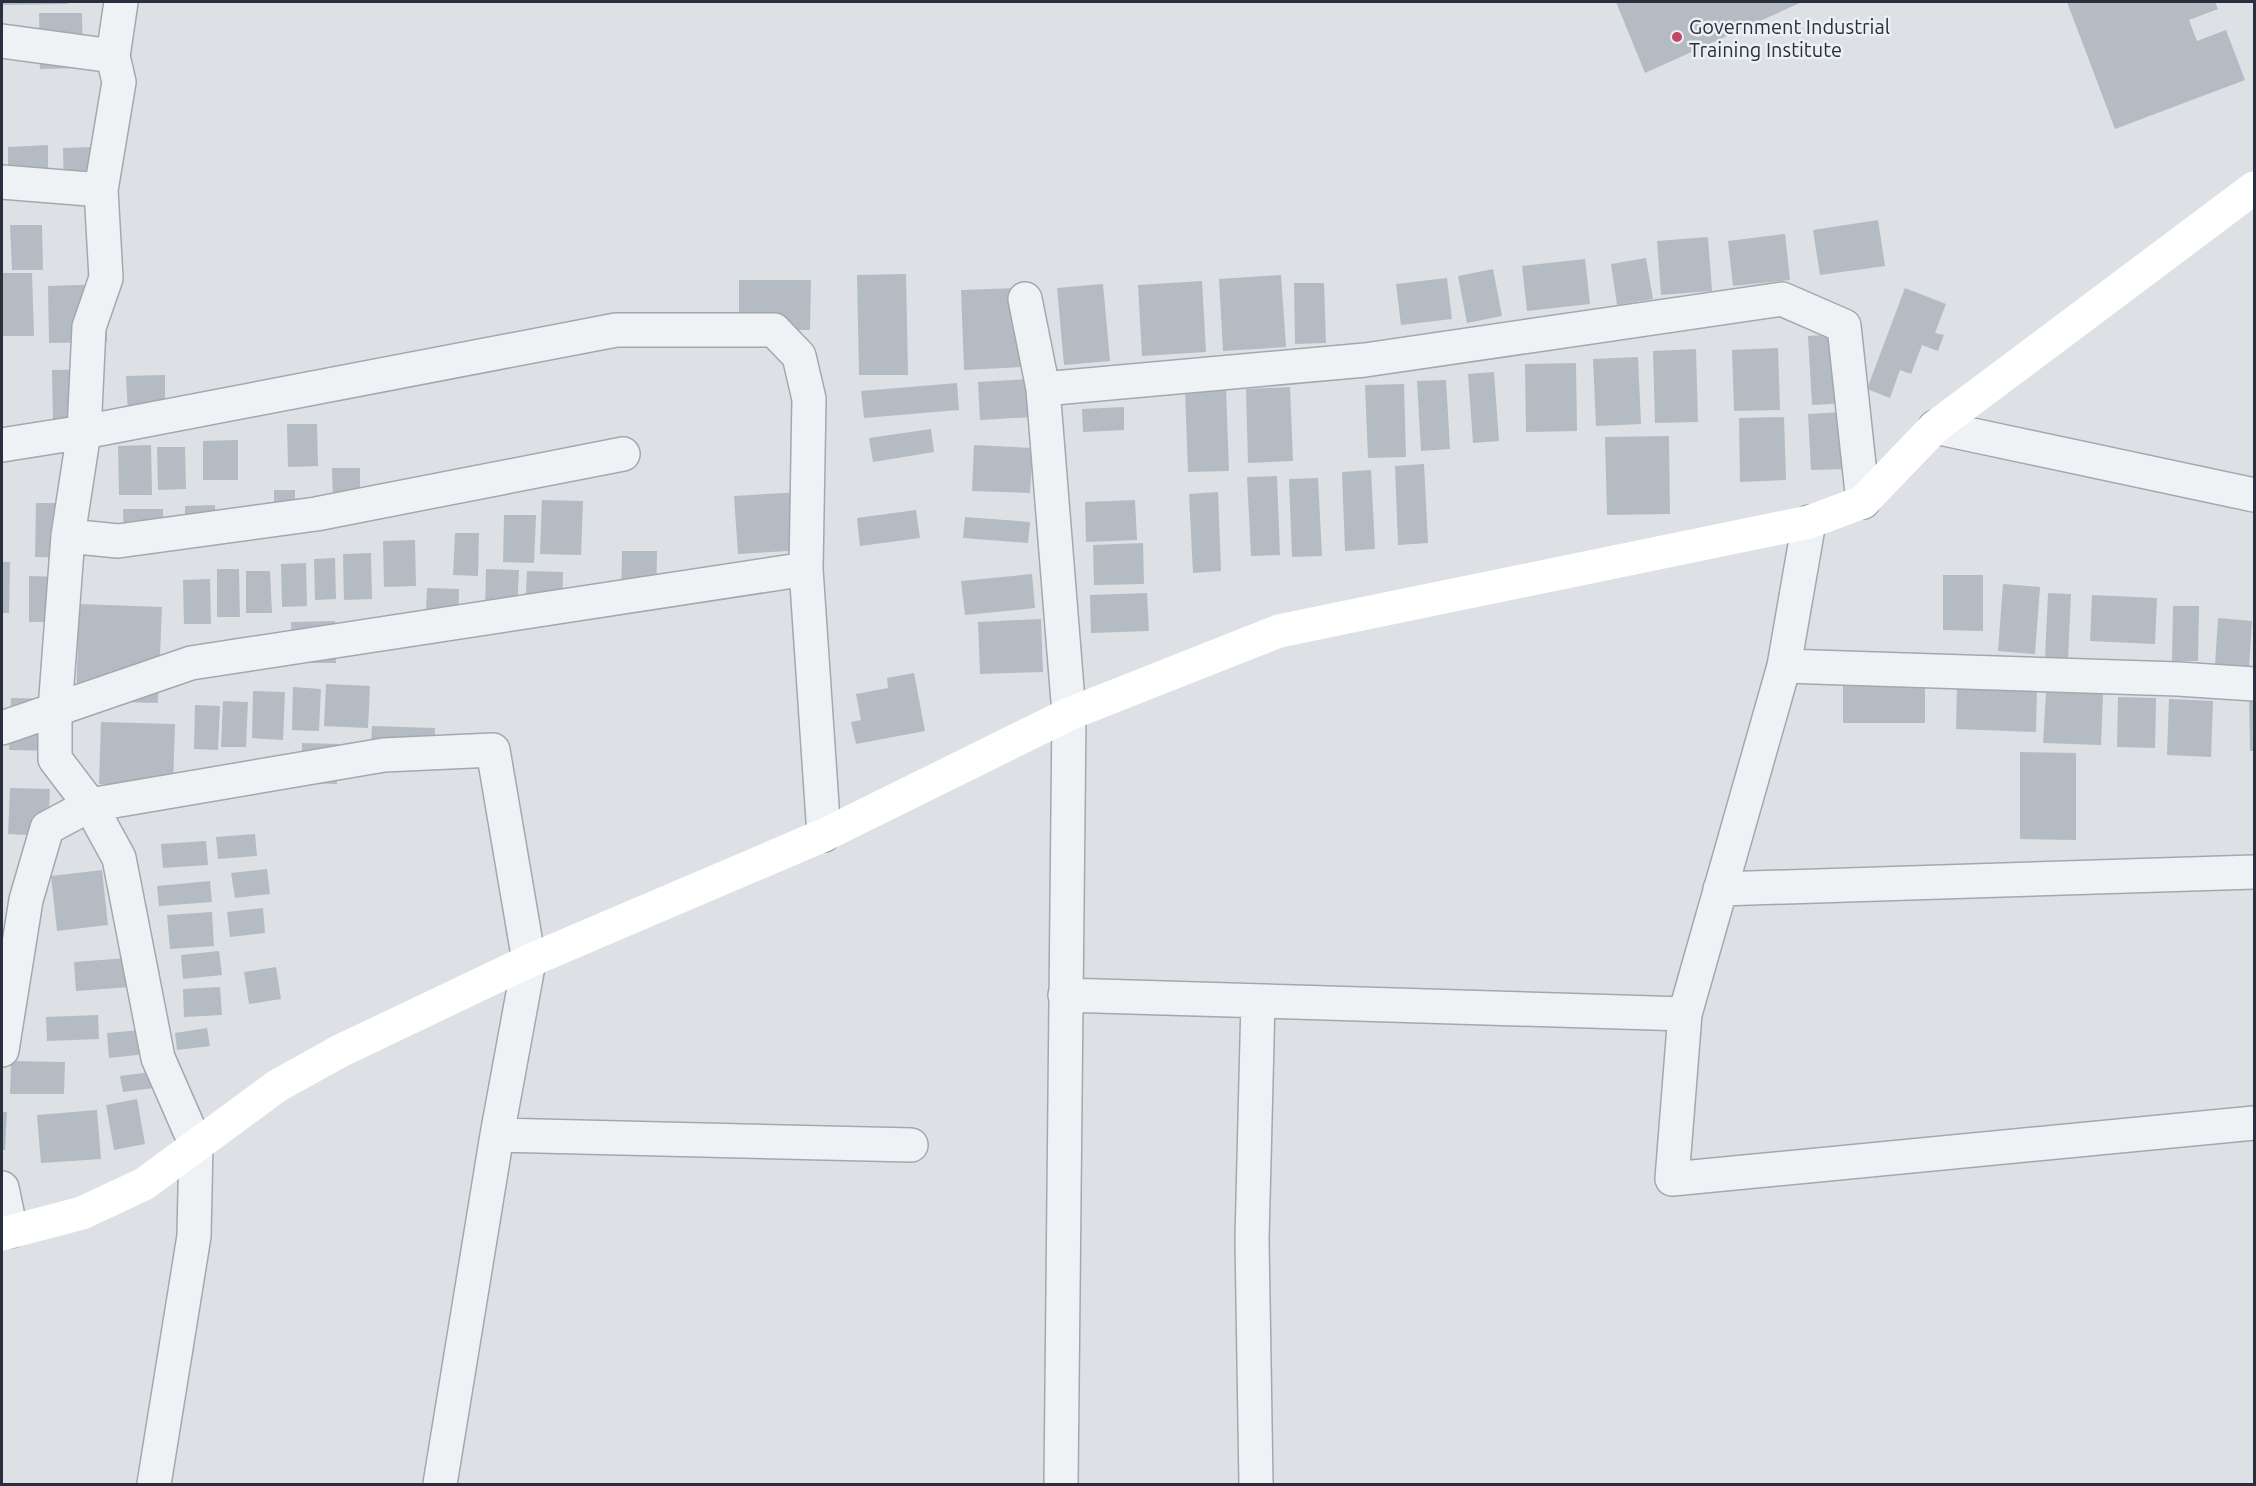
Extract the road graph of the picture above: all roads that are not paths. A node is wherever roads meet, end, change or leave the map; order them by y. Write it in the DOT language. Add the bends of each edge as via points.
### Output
graph roads {
  1 [pos="121,2"];
  2 [pos="2,40"];
  3 [pos="113,56"];
  4 [pos="2,182"];
  5 [pos="2254,188"];
  6 [pos="101,190"];
  7 [pos="1025,299"];
  8 [pos="1043,389"];
  9 [pos="1935,427"];
  10 [pos="84,432"];
  11 [pos="2,445"];
  12 [pos="623,454"];
  13 [pos="2254,495"];
  14 [pos="1863,502"];
  15 [pos="1809,522"];
  16 [pos="68,536"];
  17 [pos="806,569"];
  18 [pos="1784,666"];
  19 [pos="2254,684"];
  20 [pos="56,710"];
  21 [pos="1069,714"];
  22 [pos="2,728"];
  23 [pos="90,805"];
  24 [pos="824,835"];
  25 [pos="2254,872"];
  26 [pos="1720,889"];
  27 [pos="529,961"];
  28 [pos="1065,995"];
  29 [pos="1258,1001"];
  30 [pos="1685,1014"];
  31 [pos="2,1050"];
  32 [pos="2254,1123"];
  33 [pos="496,1135"];
  34 [pos="196,1145"];
  35 [pos="911,1145"];
  36 [pos="2,1188"];
  37 [pos="6,1232"];
  38 [pos="154,1485"];
  39 [pos="440,1485"];
  40 [pos="1061,1485"];
  41 [pos="1256,1485"];
  1 -- 3 [label="street"];
  2 -- 3 [label="street"];
  3 -- 6 [label="street" via="119,82"];
  4 -- 6 [label="street"];
  5 -- 9 [label="street"];
  6 -- 10 [label="street" via="106,278 89,327"];
  7 -- 8 [label="street"];
  8 -- 14 [label="street" via="1365,360 1782,299 1844,326"];
  8 -- 21 [label="street"];
  9 -- 13 [label="street"];
  9 -- 14 [label="street"];
  10 -- 11 [label="street"];
  10 -- 16 [label="street"];
  10 -- 17 [label="street" via="616,330 774,330 800,356 809,399"];
  12 -- 16 [label="street" via="316,514 118,541"];
  14 -- 15 [label="street"];
  15 -- 18 [label="street"];
  15 -- 21 [label="street" via="1280,631"];
  16 -- 20 [label="street"];
  17 -- 20 [label="street" via="191,663"];
  17 -- 24 [label="street"];
  18 -- 19 [label="street"];
  18 -- 26 [label="street"];
  20 -- 22 [label="street"];
  20 -- 23 [label="street" via="55,759"];
  21 -- 24 [label="street"];
  21 -- 28 [label="street"];
  23 -- 27 [label="street" via="384,755 493,750"];
  23 -- 31 [label="street" via="47,828 26,900"];
  23 -- 34 [label="street" via="119,858 158,1058"];
  24 -- 27 [label="street"];
  25 -- 26 [label="street"];
  26 -- 30 [label="street"];
  27 -- 33 [label="street"];
  27 -- 34 [label="street" via="340,1051 277,1086"];
  28 -- 29 [label="street"];
  28 -- 40 [label="street"];
  29 -- 30 [label="street"];
  29 -- 41 [label="street" via="1252,1239"];
  30 -- 32 [label="street" via="1672,1179"];
  33 -- 35 [label="street"];
  33 -- 39 [label="street"];
  34 -- 37 [label="street" via="144,1184 82,1213"];
  34 -- 38 [label="street" via="194,1236"];
  36 -- 37 [label="street"];
}
